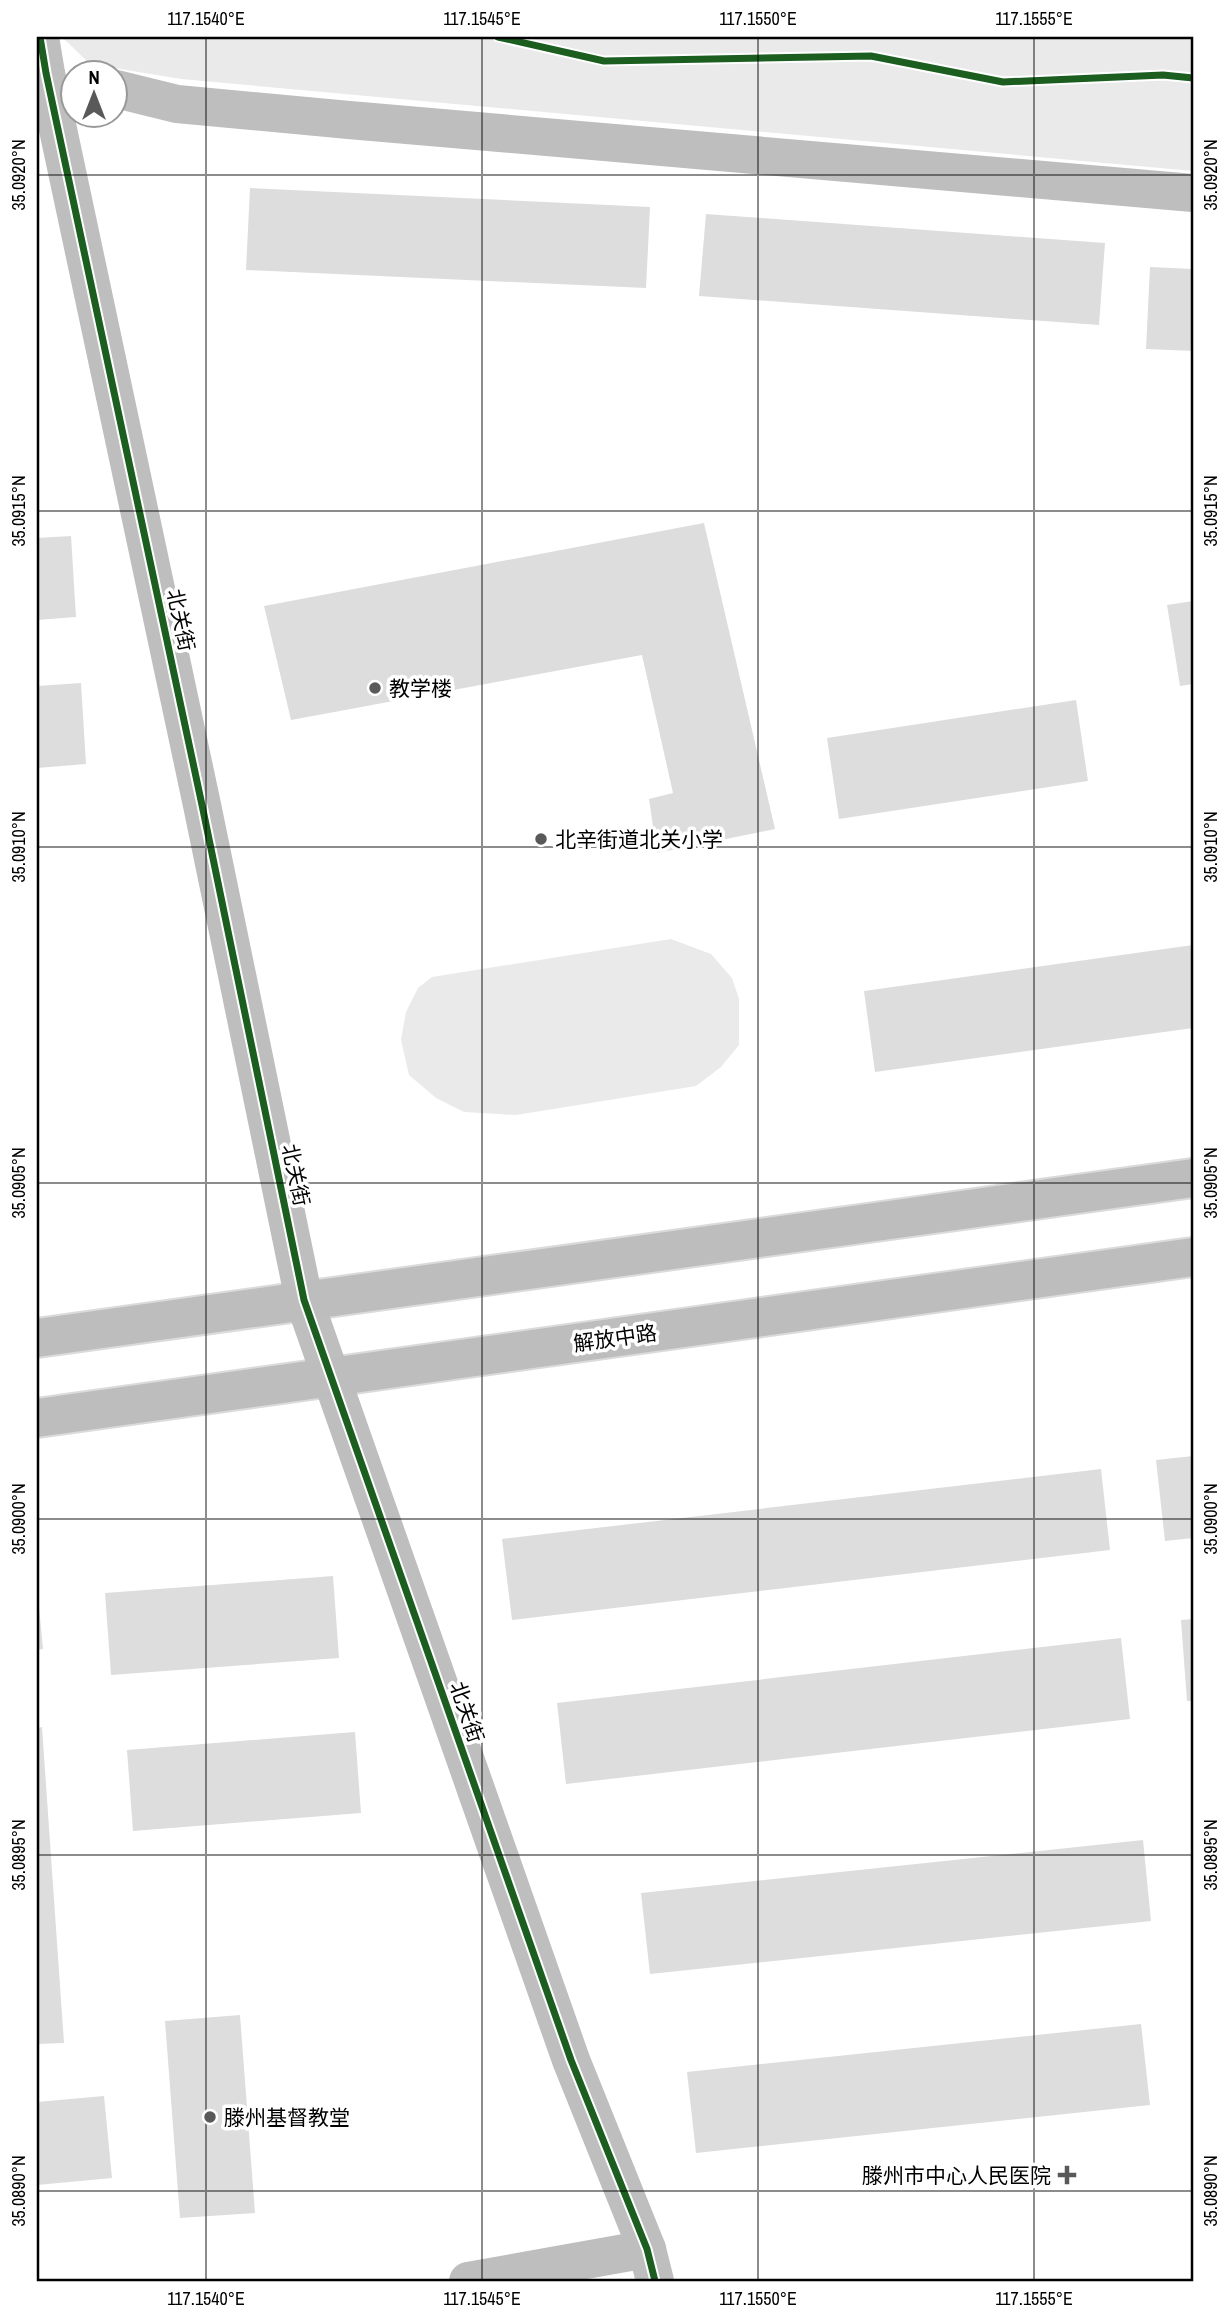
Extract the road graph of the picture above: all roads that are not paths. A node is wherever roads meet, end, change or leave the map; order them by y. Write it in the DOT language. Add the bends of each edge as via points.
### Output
graph roads {
  1 [pos="49,64"];
  2 [pos="130,92"];
  3 [pos="1193,193"];
  4 [pos="1193,1178"];
  5 [pos="1193,1257"];
  6 [pos="304,1300"];
  7 [pos="37,1338"];
  8 [pos="330,1378"];
  9 [pos="37,1418"];
  10 [pos="651,2265"];
  11 [pos="468,2281"];
  1 -- 6 [label="street, 北关街"];
  2 -- 3 [label="street" via="177,104"];
  4 -- 6 [label="main road"];
  5 -- 8 [label="main road, 解放中路"];
  6 -- 7 [label="main road"];
  6 -- 8 [label="street, 北关街"];
  8 -- 9 [label="main road, 解放中路"];
  8 -- 10 [label="street, 北关街" via="571,2060"];
  10 -- 11 [label="street"];
}
